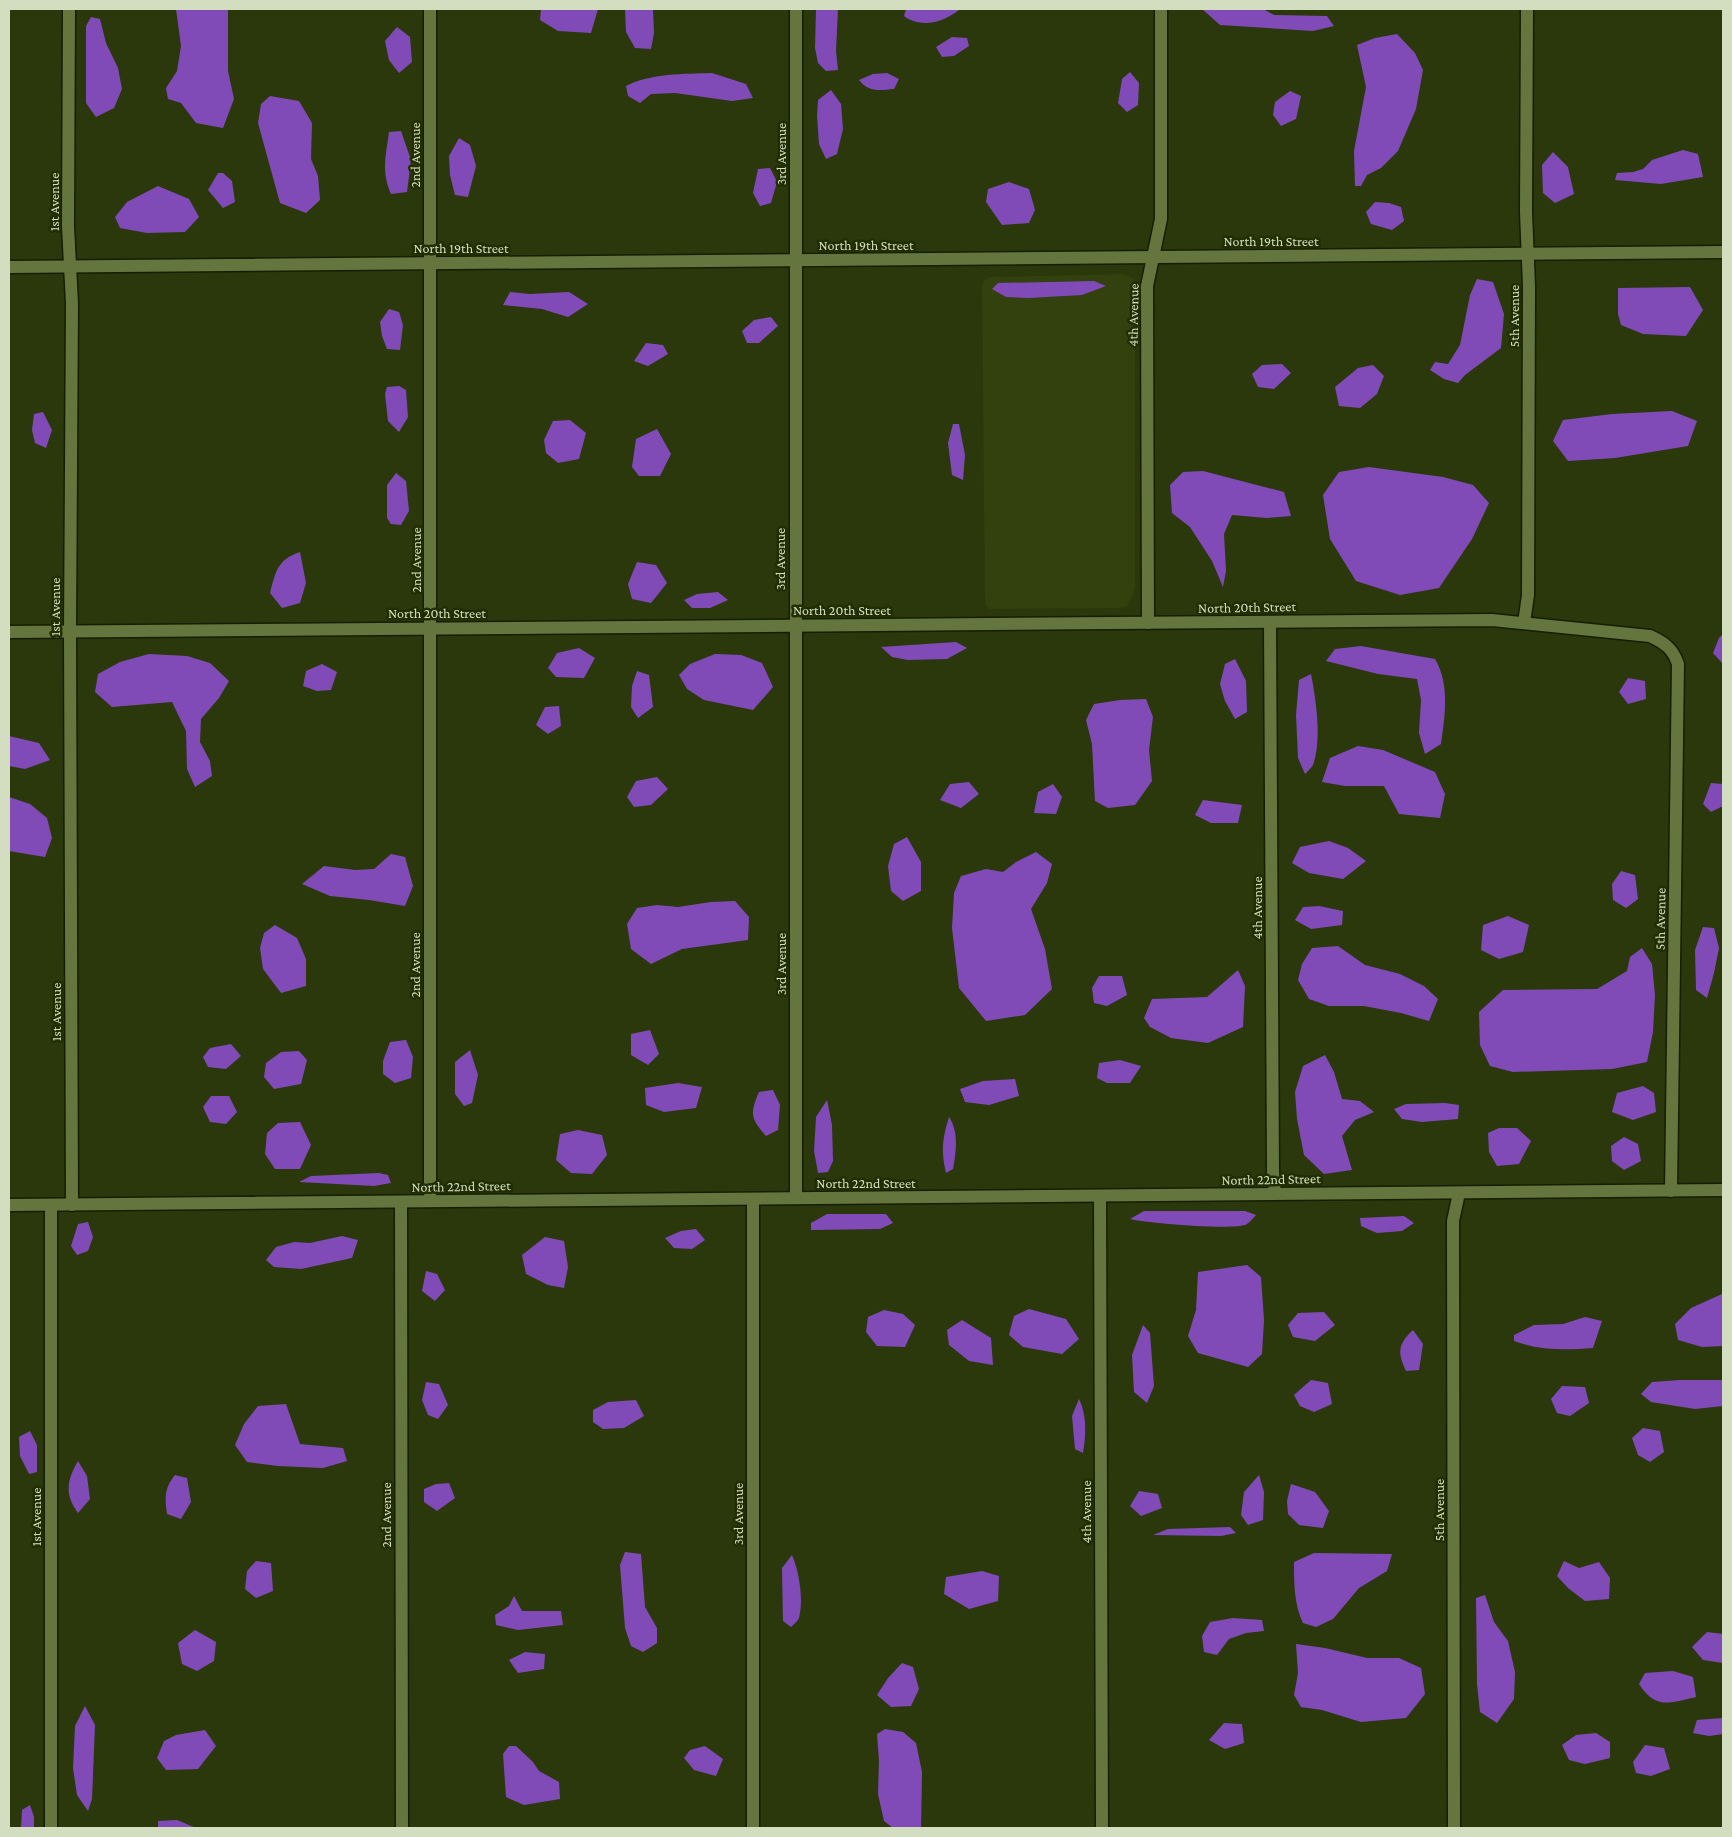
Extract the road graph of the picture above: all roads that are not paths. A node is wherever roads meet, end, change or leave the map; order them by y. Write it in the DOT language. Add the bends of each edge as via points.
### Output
graph roads {
  1 [pos="69,9"];
  2 [pos="430,9"];
  3 [pos="796,9"];
  4 [pos="1161,9"];
  5 [pos="1527,9"];
  6 [pos="1723,252"];
  7 [pos="1528,254"];
  8 [pos="1153,257"];
  9 [pos="795,260"];
  10 [pos="430,264"];
  11 [pos="70,267"];
  12 [pos="9,268"];
  13 [pos="1270,622"];
  14 [pos="1148,623"];
  15 [pos="1524,623"];
  16 [pos="795,626"];
  17 [pos="431,629"];
  18 [pos="70,631"];
  19 [pos="9,632"];
  20 [pos="1670,648"];
  21 [pos="1723,1190"];
  22 [pos="1671,1191"];
  23 [pos="1459,1193"];
  24 [pos="1275,1194"];
  25 [pos="1100,1196"];
  26 [pos="796,1198"];
  27 [pos="753,1199"];
  28 [pos="401,1202"];
  29 [pos="430,1202"];
  30 [pos="9,1205"];
  31 [pos="51,1205"];
  32 [pos="72,1205"];
  33 [pos="51,1828"];
  34 [pos="402,1828"];
  35 [pos="753,1828"];
  36 [pos="1102,1828"];
  37 [pos="1454,1828"];
  1 -- 11 [label="street, 1st Avenue"];
  2 -- 10 [label="street, 2nd Avenue"];
  3 -- 9 [label="street, 3rd Avenue"];
  4 -- 8 [label="street, 4th Avenue" via="1161,219"];
  5 -- 7 [label="street, 5th Avenue"];
  6 -- 7 [label="street, North 19th Street"];
  7 -- 8 [label="street, North 19th Street"];
  7 -- 15 [label="street, 5th Avenue" via="1528,596"];
  8 -- 9 [label="street, North 19th Street"];
  8 -- 14 [label="street, 4th Avenue" via="1147,286"];
  9 -- 10 [label="street, North 19th Street"];
  9 -- 16 [label="street, 3rd Avenue"];
  10 -- 11 [label="street, North 19th Street"];
  10 -- 17 [label="street, 2nd Avenue"];
  11 -- 12 [label="street, North 19th Street"];
  11 -- 18 [label="street, 1st Avenue"];
  13 -- 14 [label="street, North 20th Street"];
  13 -- 15 [label="street, North 20th Street" via="1492,620"];
  13 -- 24 [label="street, 4th Avenue"];
  14 -- 16 [label="street, North 20th Street"];
  15 -- 20 [label="street, North 20th Street" via="1650,636"];
  16 -- 17 [label="street, North 20th Street"];
  16 -- 26 [label="street, 3rd Avenue"];
  17 -- 18 [label="street, North 20th Street"];
  17 -- 29 [label="street, 2nd Avenue"];
  18 -- 19 [label="street, North 20th Street"];
  18 -- 32 [label="street, 1st Avenue"];
  20 -- 22 [label="street, 5th Avenue" via="1678,664"];
  21 -- 22 [label="street, North 22nd Street"];
  22 -- 23 [label="street, North 22nd Street"];
  23 -- 24 [label="street, North 22nd Street"];
  23 -- 37 [label="street, 5th Avenue" via="1453,1220"];
  24 -- 25 [label="street, North 22nd Street"];
  25 -- 26 [label="street, North 22nd Street"];
  25 -- 36 [label="street, 4th Avenue"];
  26 -- 27 [label="street, North 22nd Street"];
  27 -- 29 [label="street, North 22nd Street"];
  27 -- 35 [label="street, 3rd Avenue"];
  28 -- 29 [label="street, North 22nd Street"];
  28 -- 32 [label="street, North 22nd Street"];
  28 -- 34 [label="street, 2nd Avenue"];
  30 -- 31 [label="street, North 22nd Street"];
  31 -- 32 [label="street, North 22nd Street"];
  31 -- 33 [label="street, 1st Avenue"];
}
